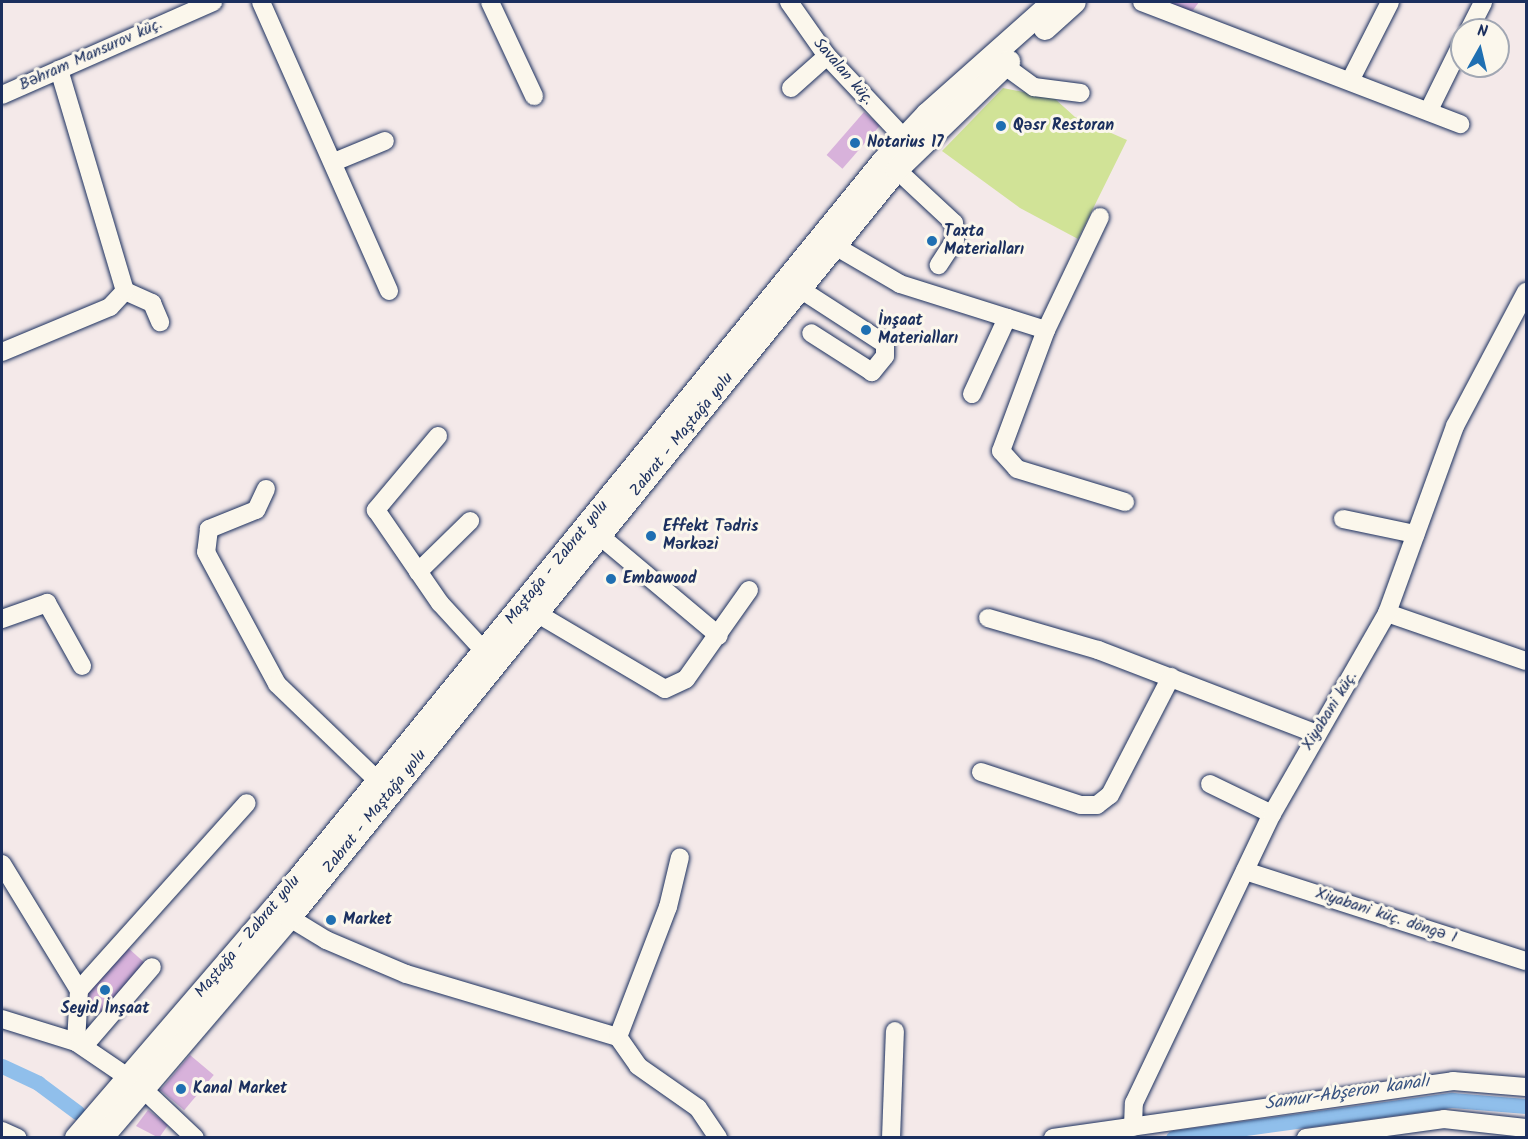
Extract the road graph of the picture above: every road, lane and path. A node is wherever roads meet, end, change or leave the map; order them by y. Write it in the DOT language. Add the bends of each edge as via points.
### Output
graph roads {
  1 [pos="213,2"];
  2 [pos="261,2"];
  3 [pos="490,2"];
  4 [pos="789,2"];
  5 [pos="1053,2"];
  6 [pos="1075,2"];
  7 [pos="1142,2"];
  8 [pos="1390,2"];
  9 [pos="1483,2"];
  10 [pos="179,8"];
  11 [pos="1475,18"];
  12 [pos="827,56"];
  13 [pos="1005,66"];
  14 [pos="1450,69"];
  15 [pos="59,70"];
  16 [pos="1351,79"];
  17 [pos="791,88"];
  18 [pos="1081,93"];
  19 [pos="2,95"];
  20 [pos="534,96"];
  21 [pos="1430,110"];
  22 [pos="1460,124"];
  23 [pos="904,138"];
  24 [pos="386,141"];
  25 [pos="334,162"];
  26 [pos="897,170"];
  27 [pos="1100,217"];
  28 [pos="835,246"];
  29 [pos="939,265"];
  30 [pos="800,290"];
  31 [pos="125,291"];
  32 [pos="389,291"];
  33 [pos="1527,292"];
  34 [pos="1007,318"];
  35 [pos="160,322"];
  36 [pos="1046,330"];
  37 [pos="811,333"];
  38 [pos="2,352"];
  39 [pos="972,394"];
  40 [pos="438,436"];
  41 [pos="266,489"];
  42 [pos="1125,502"];
  43 [pos="1343,519"];
  44 [pos="470,521"];
  45 [pos="1415,534"];
  46 [pos="600,536"];
  47 [pos="418,572"];
  48 [pos="749,590"];
  49 [pos="1387,613"];
  50 [pos="538,614"];
  51 [pos="988,618"];
  52 [pos="2,619"];
  53 [pos="719,636"];
  54 [pos="485,652"];
  55 [pos="1527,661"];
  56 [pos="82,666"];
  57 [pos="1171,677"];
  58 [pos="1314,733"];
  59 [pos="981,772"];
  60 [pos="378,781"];
  61 [pos="1210,784"];
  62 [pos="247,803"];
  63 [pos="1272,814"];
  64 [pos="680,857"];
  65 [pos="2,864"];
  66 [pos="1245,871"];
  67 [pos="290,918"];
  68 [pos="1527,962"];
  69 [pos="152,967"];
  70 [pos="79,990"];
  71 [pos="2,1019"];
  72 [pos="895,1031"];
  73 [pos="618,1037"];
  74 [pos="80,1044"];
  75 [pos="137,1084"];
  76 [pos="1527,1087"];
  77 [pos="1132,1127"];
  78 [pos="1527,1128"];
  79 [pos="2,1131"];
  80 [pos="18,1137"];
  81 [pos="76,1137"];
  82 [pos="102,1137"];
  83 [pos="195,1137"];
  84 [pos="718,1137"];
  85 [pos="891,1137"];
  86 [pos="1053,1137"];
  87 [pos="1306,1137"];
  1 -- 10 [label="street, Bəhram Mansurov küç."];
  2 -- 25 [label="street"];
  3 -- 20 [label="street"];
  4 -- 12 [label="street, Savalan küç."];
  5 -- 23 [label="main road, Maştağa - Zabrat yolu"];
  6 -- 13 [label="main road, Zabrat - Maştağa yolu"];
  7 -- 16 [label="street"];
  8 -- 16 [label="street"];
  9 -- 11 [label="street"];
  10 -- 15 [label="street, Bəhram Mansurov küç."];
  12 -- 17 [label="street"];
  12 -- 23 [label="street, Savalan küç."];
  13 -- 18 [label="street" via="1034,87"];
  13 -- 26 [label="main road, Zabrat - Maştağa yolu"];
  14 -- 21 [label="street"];
  15 -- 19 [label="street, Bəhram Mansurov küç."];
  15 -- 31 [label="street"];
  16 -- 21 [label="street"];
  21 -- 22 [label="street"];
  23 -- 54 [label="main road, Maştağa - Zabrat yolu"];
  24 -- 25 [label="street"];
  25 -- 32 [label="street"];
  26 -- 28 [label="main road, Zabrat - Maştağa yolu"];
  26 -- 29 [label="street" via="954,223 955,240"];
  27 -- 36 [label="street"];
  28 -- 30 [label="main road, Zabrat - Maştağa yolu"];
  28 -- 34 [label="street" via="900,284"];
  30 -- 37 [label="street" via="885,344 885,356 873,372"];
  30 -- 46 [label="main road, Zabrat - Maştağa yolu"];
  31 -- 35 [label="street" via="152,303"];
  31 -- 38 [label="street" via="110,307"];
  33 -- 45 [label="street, Xiyabani küç." via="1455,426"];
  34 -- 36 [label="street"];
  34 -- 39 [label="street"];
  36 -- 42 [label="street" via="1003,439 1005,462"];
  40 -- 47 [label="street" via="376,510"];
  41 -- 60 [label="street" via="256,510 209,530 206,552 277,684"];
  43 -- 45 [label="street"];
  44 -- 47 [label="street"];
  45 -- 49 [label="street, Xiyabani küç."];
  46 -- 50 [label="main road, Zabrat - Maştağa yolu"];
  46 -- 53 [label="street"];
  47 -- 54 [label="street"];
  48 -- 53 [label="street"];
  49 -- 55 [label="street"];
  49 -- 58 [label="street, Xiyabani küç."];
  50 -- 53 [label="street" via="665,689 686,679"];
  50 -- 67 [label="main road, Zabrat - Maştağa yolu"];
  51 -- 57 [label="street"];
  52 -- 56 [label="street" via="47,603"];
  54 -- 60 [label="main road, Maştağa - Zabrat yolu"];
  57 -- 58 [label="street"];
  57 -- 59 [label="street" via="1110,795 1097,805 1081,805"];
  58 -- 63 [label="street, Xiyabani küç."];
  60 -- 75 [label="main road, Maştağa - Zabrat yolu"];
  61 -- 63 [label="street"];
  62 -- 70 [label="street"];
  63 -- 66 [label="street, Xiyabani küç."];
  64 -- 73 [label="street" via="668,907"];
  65 -- 70 [label="street"];
  66 -- 68 [label="street, Xiyabani küç. döngə 1"];
  66 -- 77 [label="street, Xiyabani küç." via="1134,1103"];
  67 -- 73 [label="street" via="326,940 406,974"];
  67 -- 75 [label="main road, Zabrat - Maştağa yolu"];
  69 -- 74 [label="street"];
  70 -- 74 [label="street"];
  71 -- 74 [label="street"];
  72 -- 85 [label="street"];
  73 -- 84 [label="street" via="638,1066 698,1107"];
  74 -- 75 [label="street"];
  75 -- 81 [label="main road, Maştağa - Zabrat yolu"];
  75 -- 82 [label="main road, Zabrat - Maştağa yolu"];
  75 -- 83 [label="street"];
  76 -- 77 [label="street" via="1453,1081"];
  77 -- 86 [label="street"];
  78 -- 87 [label="street" via="1444,1119"];
  79 -- 80 [label="street"];
}
